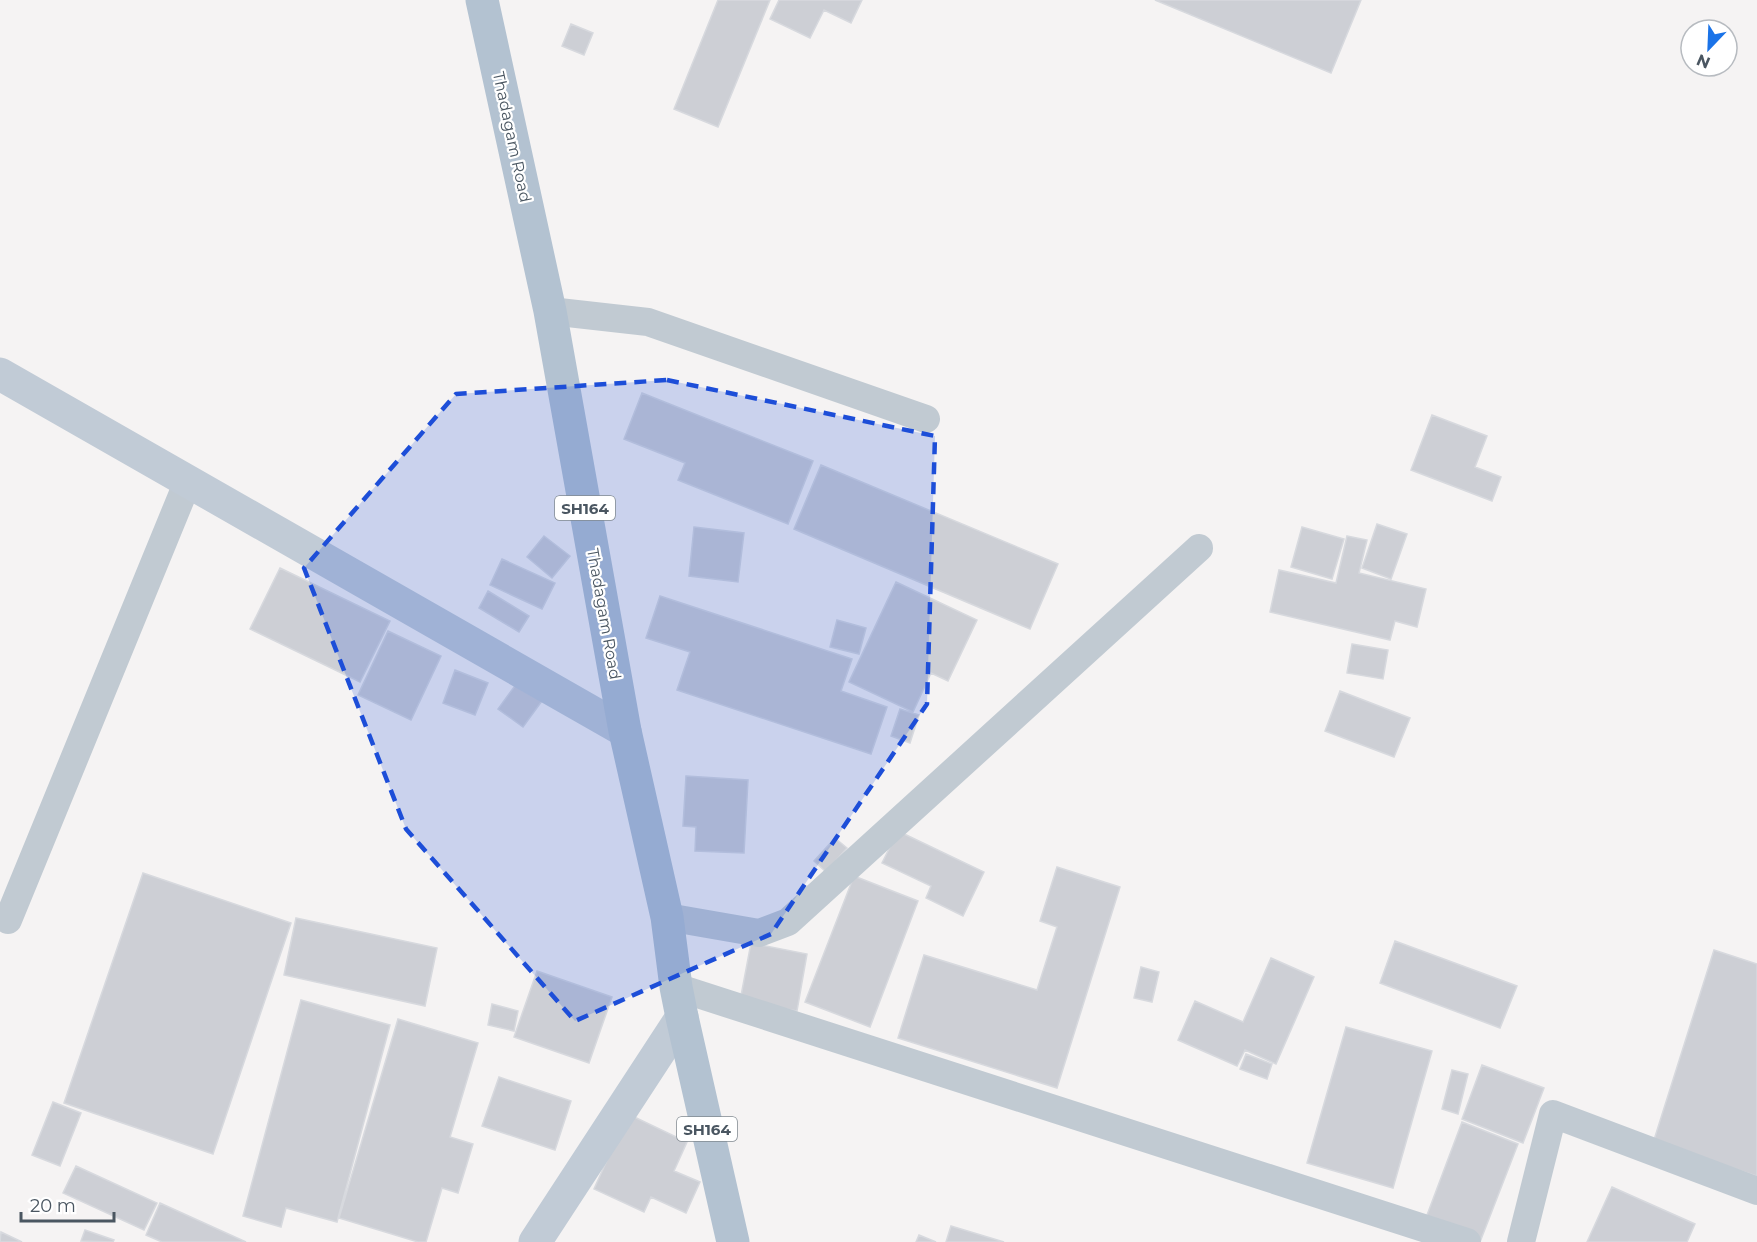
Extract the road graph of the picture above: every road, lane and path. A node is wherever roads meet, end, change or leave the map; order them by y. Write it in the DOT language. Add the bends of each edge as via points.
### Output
graph roads {
  1 [pos="482,0"];
  2 [pos="550,311"];
  3 [pos="0,374"];
  4 [pos="926,420"];
  5 [pos="188,481"];
  6 [pos="1199,548"];
  7 [pos="625,731"];
  8 [pos="667,917"];
  9 [pos="8,920"];
  10 [pos="679,1002"];
  11 [pos="1757,1191"];
  12 [pos="535,1242"];
  13 [pos="733,1242"];
  14 [pos="1467,1242"];
  15 [pos="1521,1242"];
  1 -- 2 [label="main road, Thadagam Road / SH164"];
  2 -- 4 [label="street" via="648,322"];
  2 -- 7 [label="main road, Thadagam Road / SH164"];
  3 -- 5 [label="street"];
  5 -- 7 [label="street"];
  5 -- 9 [label="street"];
  6 -- 8 [label="street" via="788,922 759,933"];
  7 -- 8 [label="main road, Thadagam Road / SH164"];
  8 -- 10 [label="main road, Thadagam Road / SH164"];
  10 -- 12 [label="street"];
  10 -- 13 [label="main road, SH164"];
  10 -- 14 [label="street"];
  11 -- 15 [label="street" via="1553,1114"];
}
